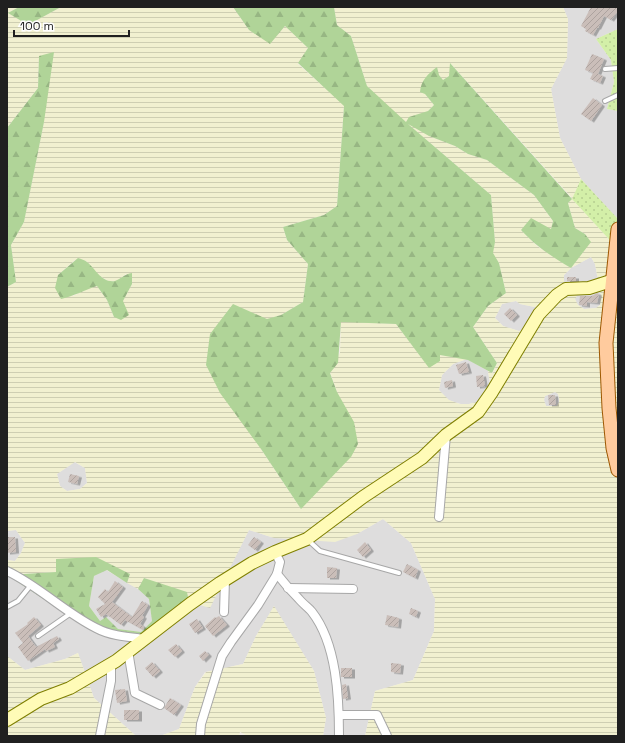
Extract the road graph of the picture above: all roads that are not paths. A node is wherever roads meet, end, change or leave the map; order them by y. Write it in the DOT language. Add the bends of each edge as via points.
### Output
graph roads {
  1 [pos="618,68"];
  2 [pos="606,69"];
  3 [pos="618,95"];
  4 [pos="605,100"];
  5 [pos="618,229"];
  6 [pos="614,280"];
  7 [pos="446,435"];
  8 [pos="615,447"];
  9 [pos="618,462"];
  10 [pos="618,470"];
  11 [pos="439,517"];
  12 [pos="307,539"];
  13 [pos="275,552"];
  14 [pos="7,571"];
  15 [pos="400,573"];
  16 [pos="277,574"];
  17 [pos="225,580"];
  18 [pos="31,585"];
  19 [pos="288,588"];
  20 [pos="353,590"];
  21 [pos="7,608"];
  22 [pos="224,612"];
  23 [pos="71,613"];
  24 [pos="38,636"];
  25 [pos="145,639"];
  26 [pos="128,651"];
  27 [pos="110,663"];
  28 [pos="160,705"];
  29 [pos="339,715"];
  30 [pos="7,720"];
  31 [pos="100,736"];
  32 [pos="200,736"];
  33 [pos="339,736"];
  34 [pos="387,736"];
  1 -- 2 [label="lane"];
  3 -- 4 [label="lane"];
  5 -- 6 [label="main road"];
  6 -- 7 [label="street" via="589,288 566,289 557,295 540,314 478,412"];
  6 -- 8 [label="main road" via="606,342 607,389"];
  7 -- 11 [label="street"];
  7 -- 12 [label="street" via="422,458 363,496"];
  8 -- 9 [label="lane"];
  8 -- 10 [label="main road"];
  12 -- 13 [label="street"];
  12 -- 15 [label="lane" via="320,551"];
  13 -- 16 [label="street" via="280,562"];
  13 -- 17 [label="street"];
  14 -- 18 [label="street"];
  16 -- 19 [label="street"];
  16 -- 32 [label="street" via="222,656 201,724"];
  17 -- 22 [label="street"];
  17 -- 25 [label="street"];
  18 -- 21 [label="lane" via="18,601"];
  18 -- 23 [label="street"];
  19 -- 20 [label="street"];
  19 -- 29 [label="street" via="312,612 325,634 330,647"];
  23 -- 24 [label="lane"];
  23 -- 25 [label="street" via="97,629 115,635"];
  25 -- 26 [label="street"];
  26 -- 27 [label="street"];
  26 -- 28 [label="street" via="135,693"];
  27 -- 30 [label="street" via="70,688 42,699"];
  27 -- 31 [label="street" via="111,681"];
  29 -- 33 [label="street"];
  29 -- 34 [label="street" via="377,715"];
}
